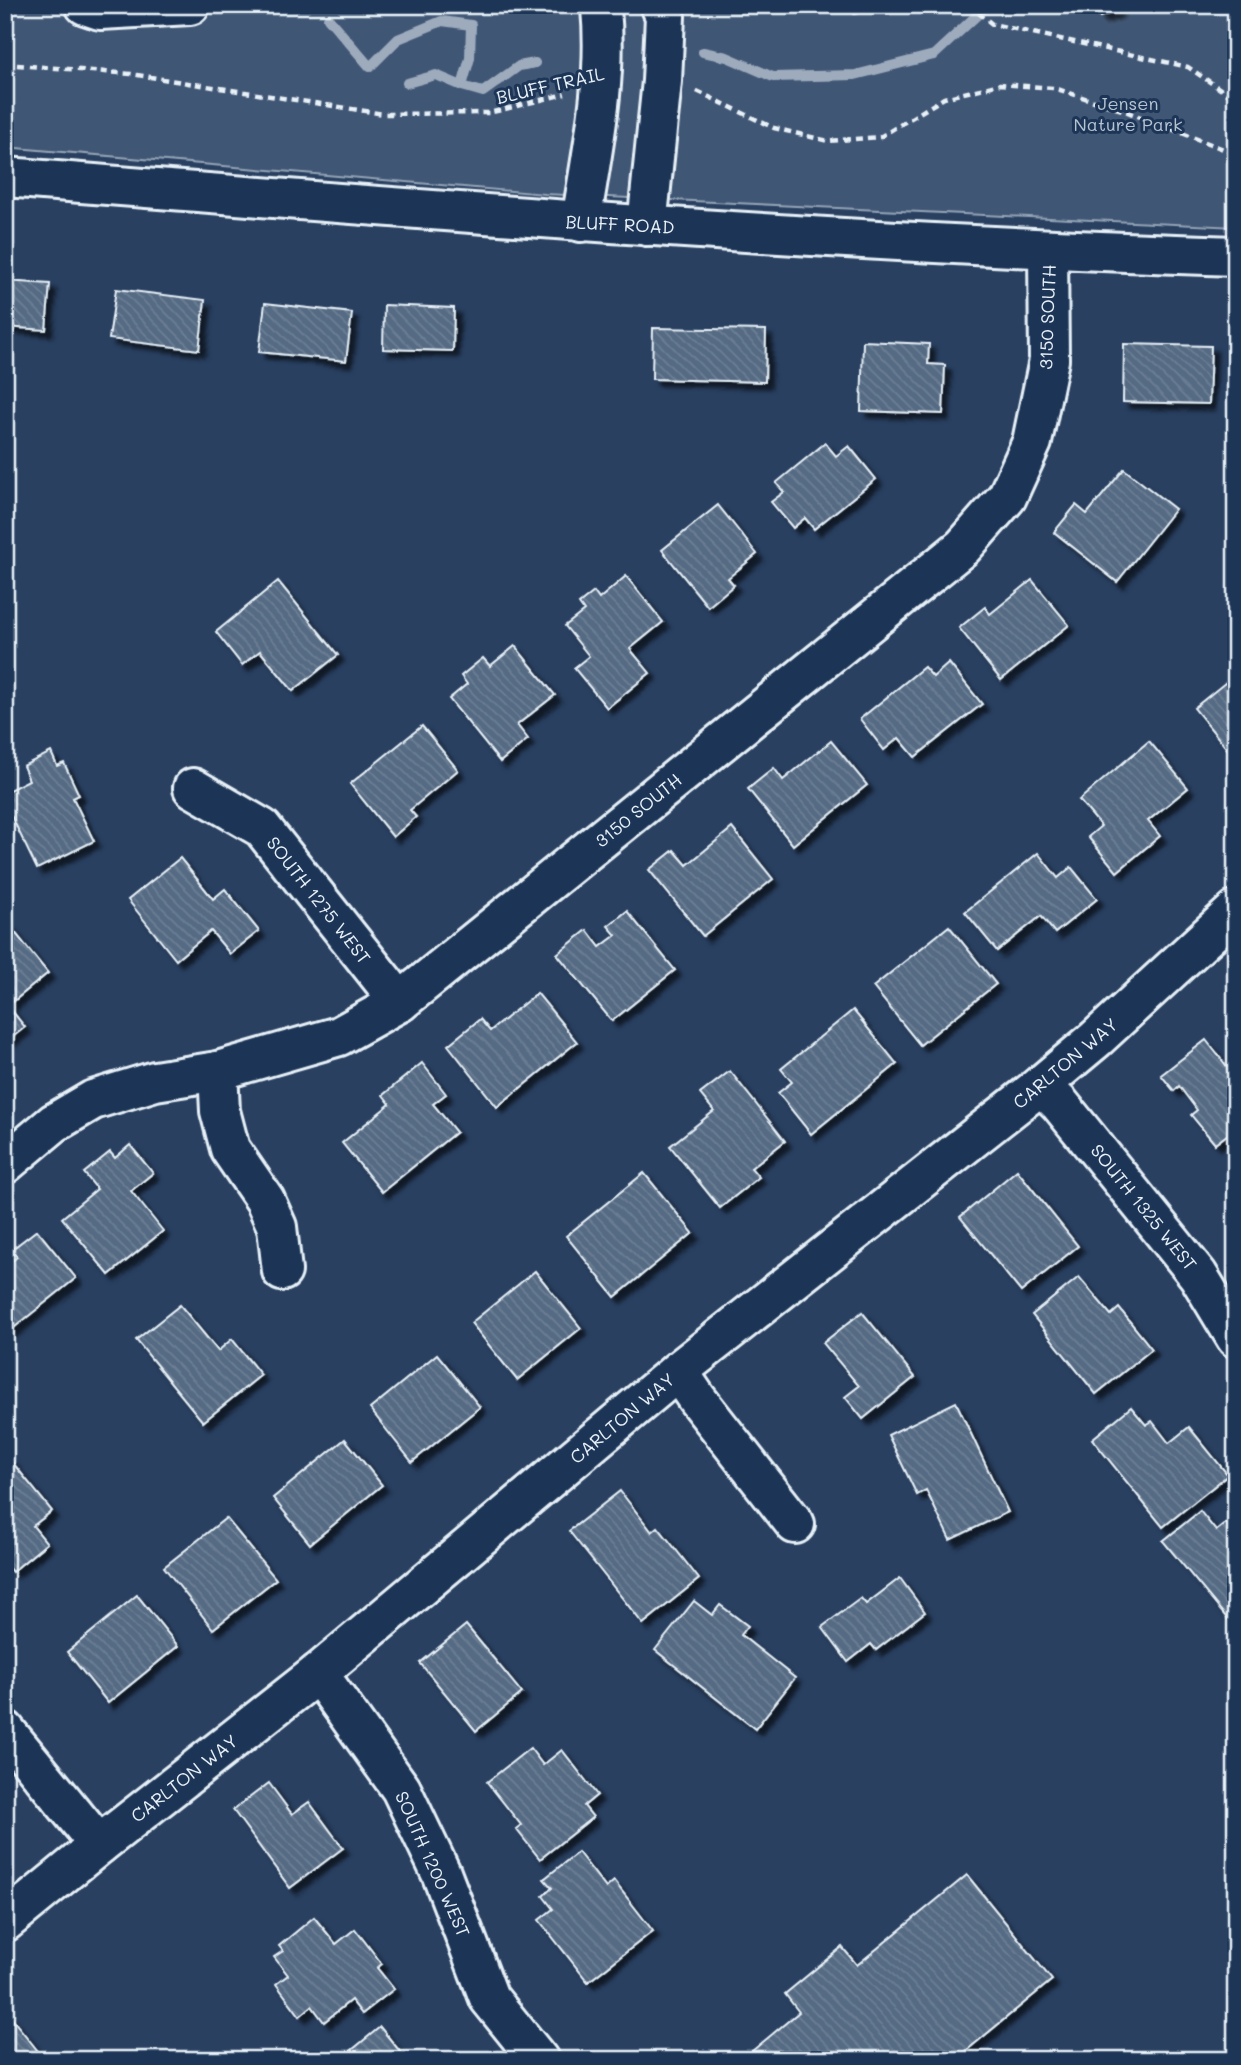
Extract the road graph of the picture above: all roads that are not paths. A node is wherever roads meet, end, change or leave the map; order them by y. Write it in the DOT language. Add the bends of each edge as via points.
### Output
graph roads {
  1 [pos="85,5"];
  2 [pos="190,5"];
  3 [pos="599,5"];
  4 [pos="660,5"];
  5 [pos="5,177"];
  6 [pos="581,222"];
  7 [pos="646,226"];
  8 [pos="1048,250"];
  9 [pos="1236,256"];
  10 [pos="193,788"];
  11 [pos="1236,910"];
  12 [pos="400,1002"];
  13 [pos="218,1071"];
  14 [pos="1041,1085"];
  15 [pos="5,1164"];
  16 [pos="282,1271"];
  17 [pos="1236,1338"];
  18 [pos="678,1371"];
  19 [pos="795,1524"];
  20 [pos="318,1673"];
  21 [pos="5,1730"];
  22 [pos="99,1845"];
  23 [pos="5,1922"];
  24 [pos="539,2060"];
  1 -- 2 [label="street" via="100,10"];
  3 -- 6 [label="street" via="604,40 602,85"];
  4 -- 7 [label="street" via="665,16 662,81"];
  5 -- 6 [label="street, BLUFF ROAD"];
  6 -- 7 [label="street, BLUFF ROAD"];
  7 -- 8 [label="street, BLUFF ROAD"];
  8 -- 9 [label="street, BLUFF ROAD"];
  8 -- 12 [label="street, 3150 SOUTH" via="1049,360 1032,442 1007,497 963,547"];
  10 -- 12 [label="street, SOUTH 1275 WEST" via="262,828"];
  11 -- 14 [label="street, CARLTON WAY"];
  12 -- 13 [label="street, 3150 SOUTH" via="339,1036"];
  13 -- 15 [label="street, 3150 SOUTH" via="155,1081 93,1100 54,1123"];
  13 -- 16 [label="street" via="219,1111 230,1149 269,1209"];
  14 -- 17 [label="street, SOUTH 1325 WEST" via="1198,1275"];
  14 -- 18 [label="street, CARLTON WAY"];
  18 -- 19 [label="street"];
  18 -- 20 [label="street, CARLTON WAY"];
  20 -- 22 [label="street, CARLTON WAY"];
  20 -- 24 [label="street, SOUTH 1200 WEST" via="401,1789 441,1873 489,1998"];
  21 -- 22 [label="street"];
  22 -- 23 [label="street, CARLTON WAY"];
}
